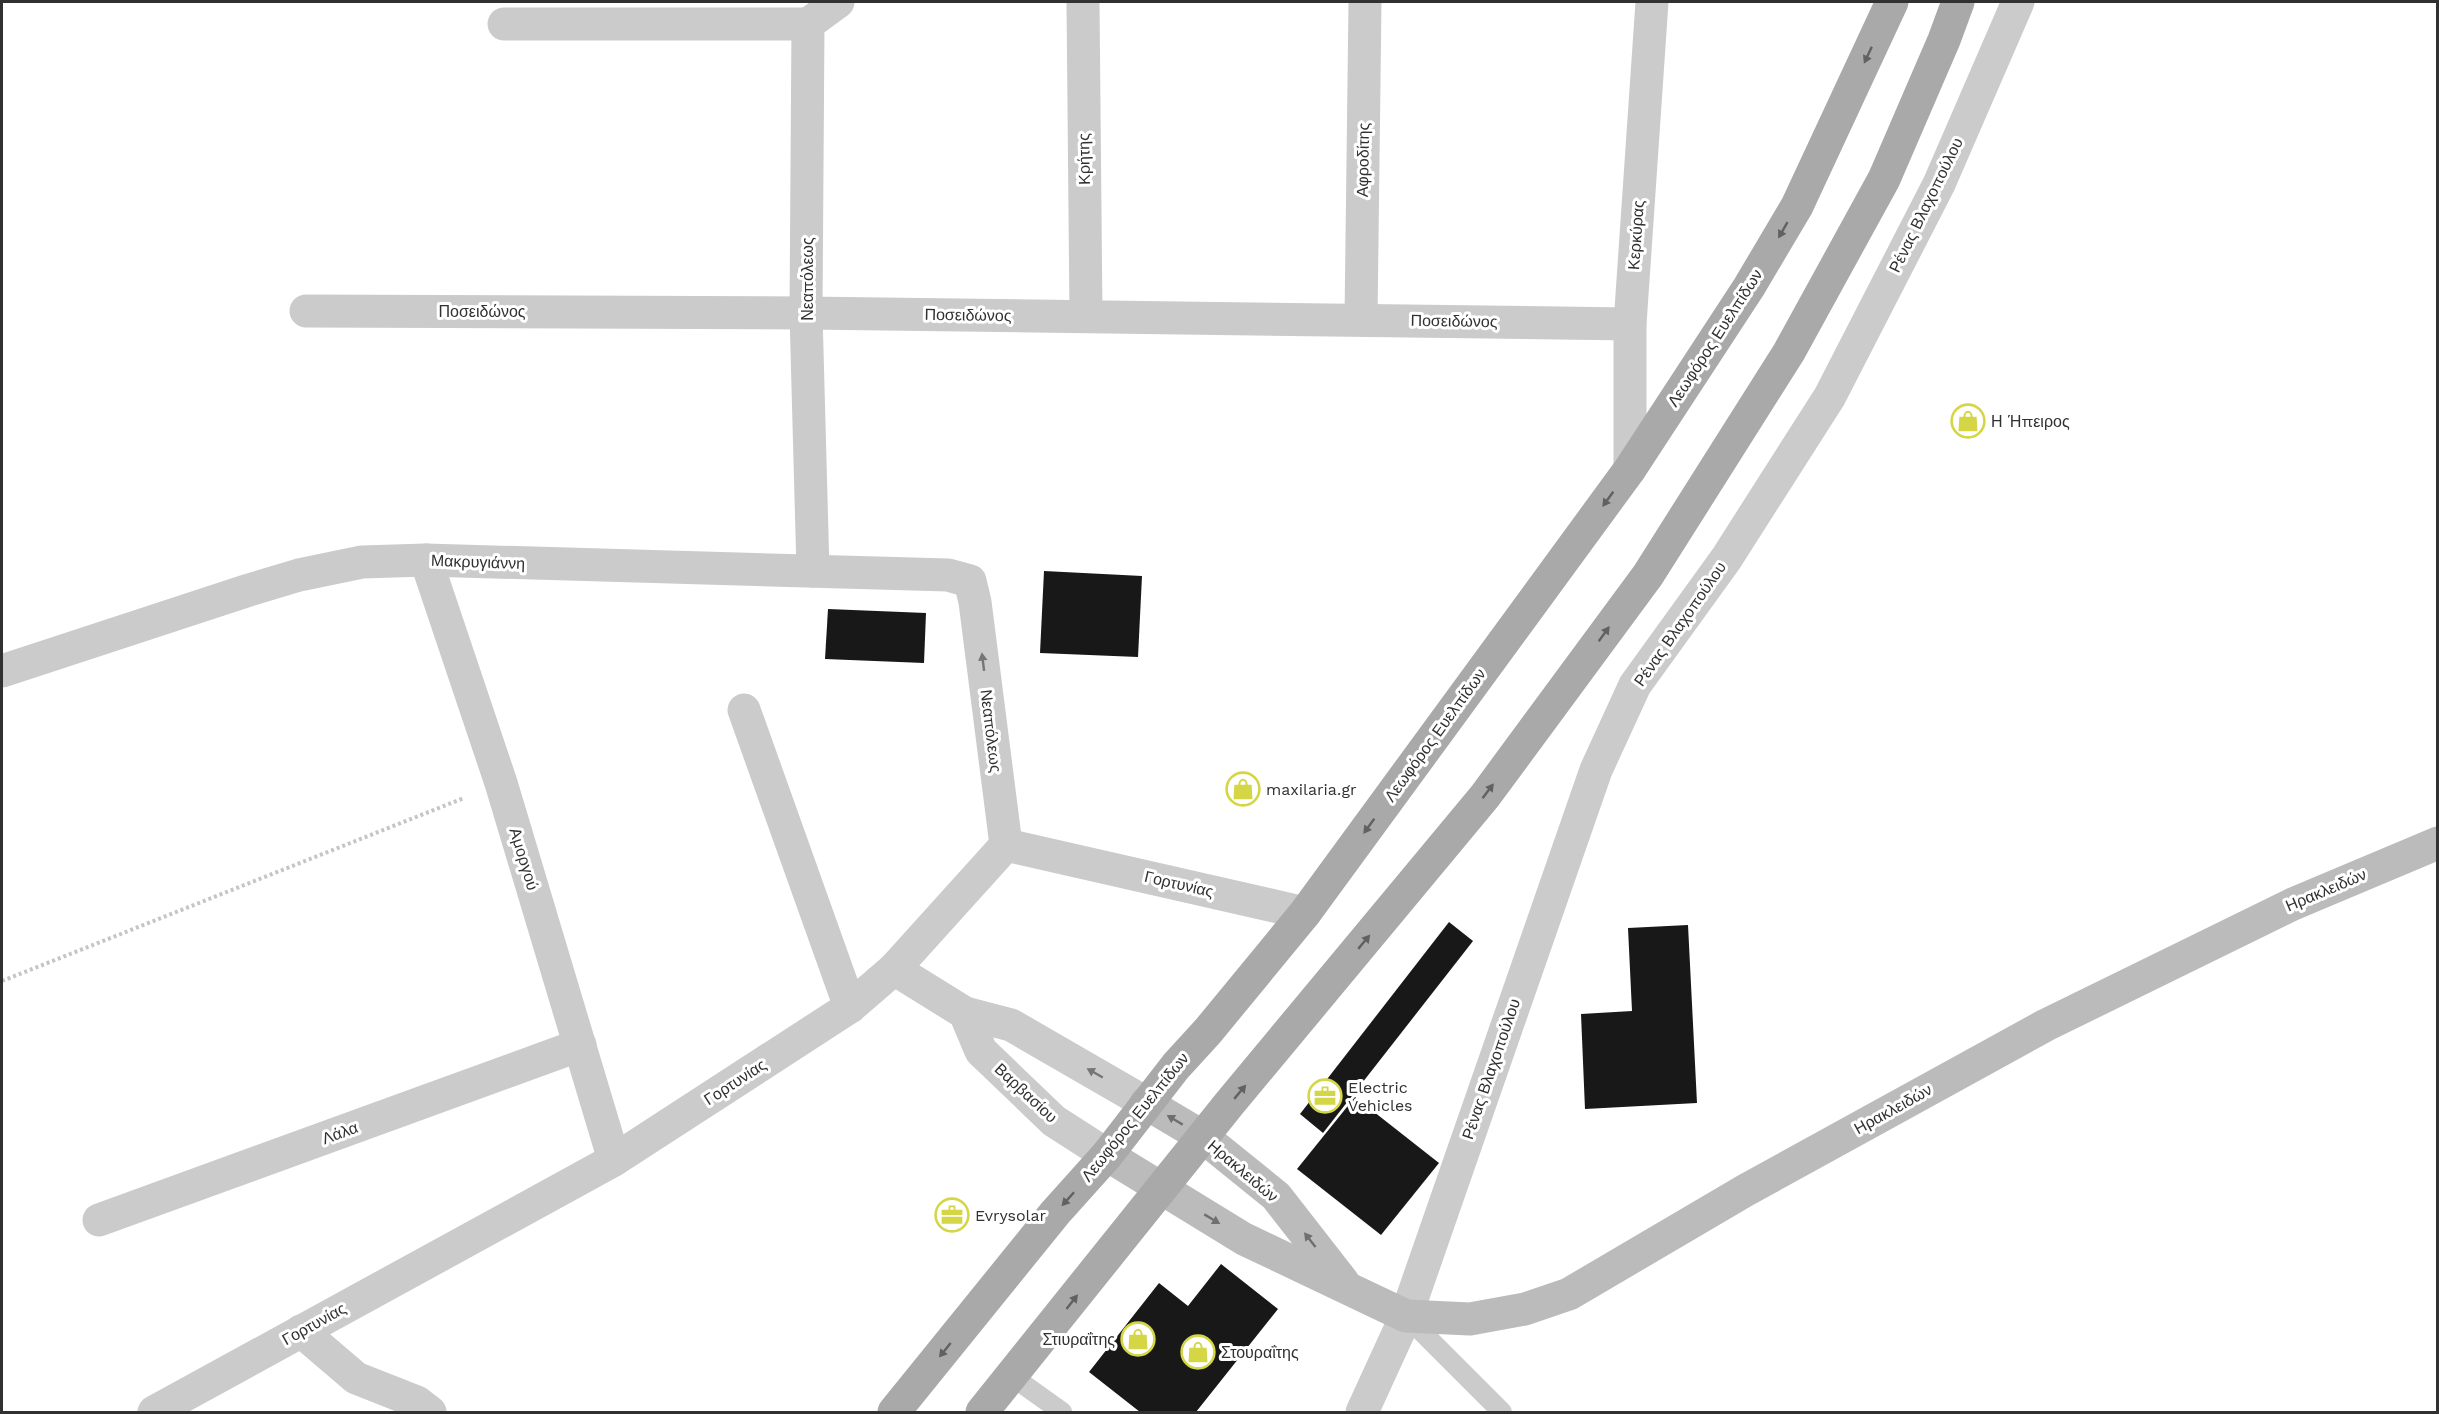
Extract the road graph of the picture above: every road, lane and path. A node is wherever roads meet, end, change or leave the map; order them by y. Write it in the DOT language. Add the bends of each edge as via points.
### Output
graph roads {
  1 [pos="838,2"];
  2 [pos="1083,2"];
  3 [pos="1365,2"];
  4 [pos="1652,2"];
  5 [pos="1892,2"];
  6 [pos="1958,2"];
  7 [pos="2018,2"];
  8 [pos="504,24"];
  9 [pos="808,24"];
  10 [pos="306,311"];
  11 [pos="806,313"];
  12 [pos="1086,316"];
  13 [pos="1361,319"];
  14 [pos="1630,324"];
  15 [pos="1630,469"];
  16 [pos="426,560"];
  17 [pos="813,571"];
  18 [pos="970,581"];
  19 [pos="2,671"];
  20 [pos="744,710"];
  21 [pos="501,783"];
  22 [pos="2438,843"];
  23 [pos="1006,845"];
  24 [pos="1305,913"];
  25 [pos="894,969"];
  26 [pos="2,981"];
  27 [pos="850,1007"];
  28 [pos="965,1013"];
  29 [pos="580,1045"];
  30 [pos="1146,1102"];
  31 [pos="1203,1137"];
  32 [pos="1107,1155"];
  33 [pos="614,1160"];
  34 [pos="1162,1189"];
  35 [pos="99,1220"];
  36 [pos="1346,1286"];
  37 [pos="1406,1316"];
  38 [pos="302,1331"];
  39 [pos="1013,1377"];
  40 [pos="154,1413"];
  41 [pos="430,1413"];
  42 [pos="894,1413"];
  43 [pos="982,1413"];
  44 [pos="1062,1413"];
  45 [pos="1362,1413"];
  46 [pos="1502,1413"];
  1 -- 9 [label="street"];
  2 -- 12 [label="street, Κρήτης"];
  3 -- 13 [label="street, Αφροδίτης"];
  4 -- 14 [label="street, Κερκύρας"];
  5 -- 15 [label="main road, Λεωφόρος Ευελπίδων, one-way" via="1797,206"];
  31 -- 6 [label="main road, one-way" via="1485,796 1648,574 1789,352 1884,179"];
  7 -- 37 [label="street, Ρένας Βλαχοπούλου" via="1939,184 1830,396 1726,559 1635,685 1592,781"];
  8 -- 9 [label="street"];
  9 -- 11 [label="street, Νεαπόλεως"];
  10 -- 11 [label="street, Ποσειδώνος"];
  11 -- 12 [label="street, Ποσειδώνος"];
  11 -- 17 [label="street, Νεαπόλεως"];
  12 -- 13 [label="street, Ποσειδώνος"];
  13 -- 14 [label="street, Ποσειδώνος"];
  14 -- 15 [label="street, Κερκύρας"];
  15 -- 24 [label="main road, Λεωφόρος Ευελπίδων, one-way"];
  16 -- 17 [label="street, Μακρυγιάννη"];
  16 -- 19 [label="street, Μακρυγιάννη" via="362,562 299,576"];
  16 -- 21 [label="street, Αμοργού"];
  17 -- 18 [label="street, Μακρυγιάννη" via="948,575"];
  23 -- 18 [label="street, Νεαπόλεως, one-way"];
  20 -- 27 [label="street"];
  21 -- 26 [label="path"];
  21 -- 29 [label="street, Αμοργού"];
  22 -- 37 [label="street, Ηρακλειδών" via="2293,904 2046,1025 1746,1190 1569,1294 1526,1309 1470,1319"];
  23 -- 24 [label="street, Γορτυνίας"];
  23 -- 25 [label="street, Γορτυνίας"];
  24 -- 30 [label="main road, Λεωφόρος Ευελπίδων"];
  25 -- 27 [label="street, Γορτυνίας"];
  25 -- 28 [label="street"];
  27 -- 33 [label="street, Γορτυνίας"];
  30 -- 28 [label="street, one-way" via="1011,1025"];
  28 -- 32 [label="street, Βαρβασίου" via="981,1051 1054,1121"];
  29 -- 33 [label="street, Αμοργού"];
  29 -- 35 [label="street, Λάλα"];
  31 -- 30 [label="street, Ηρακλειδών, one-way"];
  30 -- 32 [label="main road, Λεωφόρος Ευελπίδων"];
  31 -- 34 [label="main road"];
  36 -- 31 [label="street, Ηρακλειδών, one-way" via="1276,1196"];
  32 -- 34 [label="street, Ηρακλειδών"];
  32 -- 42 [label="main road, Λεωφόρος Ευελπίδων, one-way" via="1055,1213"];
  33 -- 38 [label="street, Γορτυνίας"];
  34 -- 36 [label="street, Ηρακλειδών, one-way" via="1244,1239"];
  39 -- 34 [label="main road, one-way"];
  36 -- 37 [label="street, Ηρακλειδών"];
  37 -- 45 [label="street, Ρένας Βλαχοπούλου"];
  37 -- 46 [label="lane"];
  38 -- 40 [label="street, Γορτυνίας"];
  38 -- 41 [label="street" via="356,1378 417,1402"];
  39 -- 43 [label="main road"];
  39 -- 44 [label="lane"];
}
